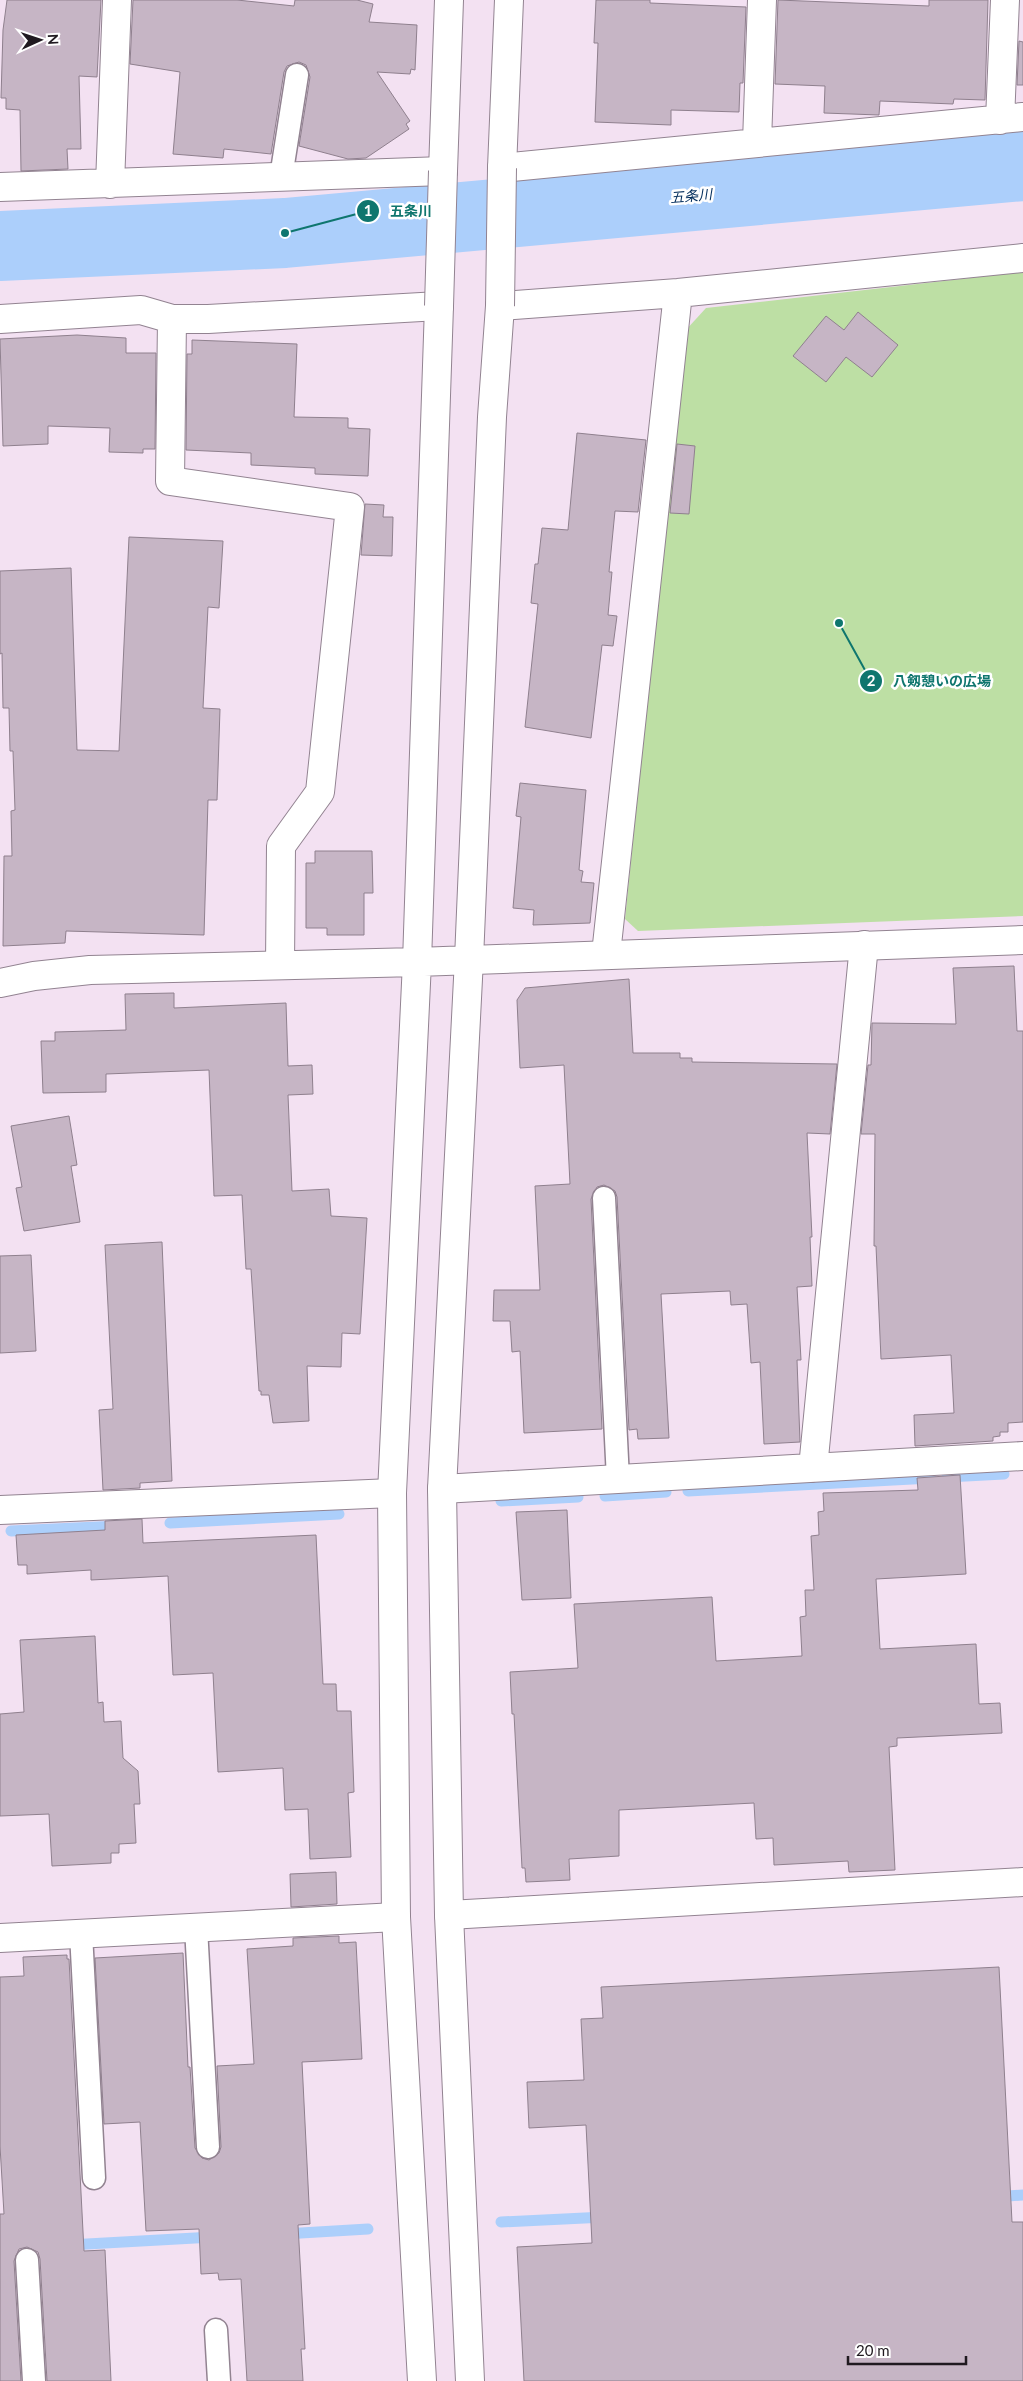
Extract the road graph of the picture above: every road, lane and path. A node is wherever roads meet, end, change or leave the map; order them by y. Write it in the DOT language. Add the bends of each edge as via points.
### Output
graph roads {
  1 [pos="117,0"];
  2 [pos="448,0"];
  3 [pos="509,0"];
  4 [pos="762,0"];
  5 [pos="1005,0"];
  6 [pos="297,75"];
  7 [pos="1011,119"];
  8 [pos="757,142"];
  9 [pos="502,168"];
  10 [pos="443,171"];
  11 [pos="281,177"];
  12 [pos="110,184"];
  13 [pos="0,187"];
  14 [pos="1023,258"];
  15 [pos="678,293"];
  16 [pos="439,306"];
  17 [pos="500,306"];
  18 [pos="0,319"];
  19 [pos="172,319"];
  20 [pos="1023,940"];
  21 [pos="864,945"];
  22 [pos="606,954"];
  23 [pos="469,959"];
  24 [pos="416,962"];
  25 [pos="280,965"];
  26 [pos="0,983"];
  27 [pos="604,1198"];
  28 [pos="1023,1456"];
  29 [pos="813,1468"];
  30 [pos="618,1479"];
  31 [pos="442,1489"];
  32 [pos="392,1493"];
  33 [pos="0,1510"];
  34 [pos="1023,1882"];
  35 [pos="449,1915"];
  36 [pos="396,1917"];
  37 [pos="196,1927"];
  38 [pos="81,1934"];
  39 [pos="0,1938"];
  40 [pos="208,2147"];
  41 [pos="94,2178"];
  42 [pos="27,2260"];
  43 [pos="216,2330"];
  44 [pos="34,2381"];
  45 [pos="219,2381"];
  46 [pos="422,2381"];
  47 [pos="470,2381"];
  1 -- 12 [label="street"];
  2 -- 10 [label="street"];
  3 -- 9 [label="street"];
  4 -- 8 [label="street"];
  5 -- 7 [label="street"];
  6 -- 11 [label="lane"];
  7 -- 8 [label="street"];
  8 -- 9 [label="street"];
  9 -- 17 [label="street, bridge"];
  10 -- 11 [label="street"];
  10 -- 16 [label="street, bridge"];
  11 -- 12 [label="street"];
  12 -- 13 [label="street"];
  14 -- 15 [label="street"];
  15 -- 17 [label="street"];
  15 -- 22 [label="street"];
  16 -- 19 [label="street"];
  16 -- 24 [label="street"];
  17 -- 23 [label="street" via="492,417"];
  18 -- 19 [label="street" via="141,310"];
  19 -- 25 [label="street" via="170,481 350,507 320,792 281,846"];
  20 -- 21 [label="street"];
  21 -- 22 [label="street"];
  21 -- 29 [label="street"];
  22 -- 23 [label="street"];
  23 -- 24 [label="street"];
  23 -- 31 [label="street"];
  24 -- 25 [label="street"];
  24 -- 32 [label="street"];
  25 -- 26 [label="street" via="90,970"];
  27 -- 30 [label="lane"];
  28 -- 29 [label="street"];
  29 -- 30 [label="street"];
  30 -- 31 [label="street"];
  31 -- 35 [label="street"];
  32 -- 33 [label="street"];
  32 -- 36 [label="street"];
  34 -- 35 [label="street"];
  35 -- 47 [label="street"];
  36 -- 37 [label="street"];
  36 -- 46 [label="street"];
  37 -- 38 [label="street"];
  37 -- 40 [label="lane"];
  38 -- 39 [label="street"];
  38 -- 41 [label="lane"];
  42 -- 44 [label="lane"];
  43 -- 45 [label="lane"];
}
